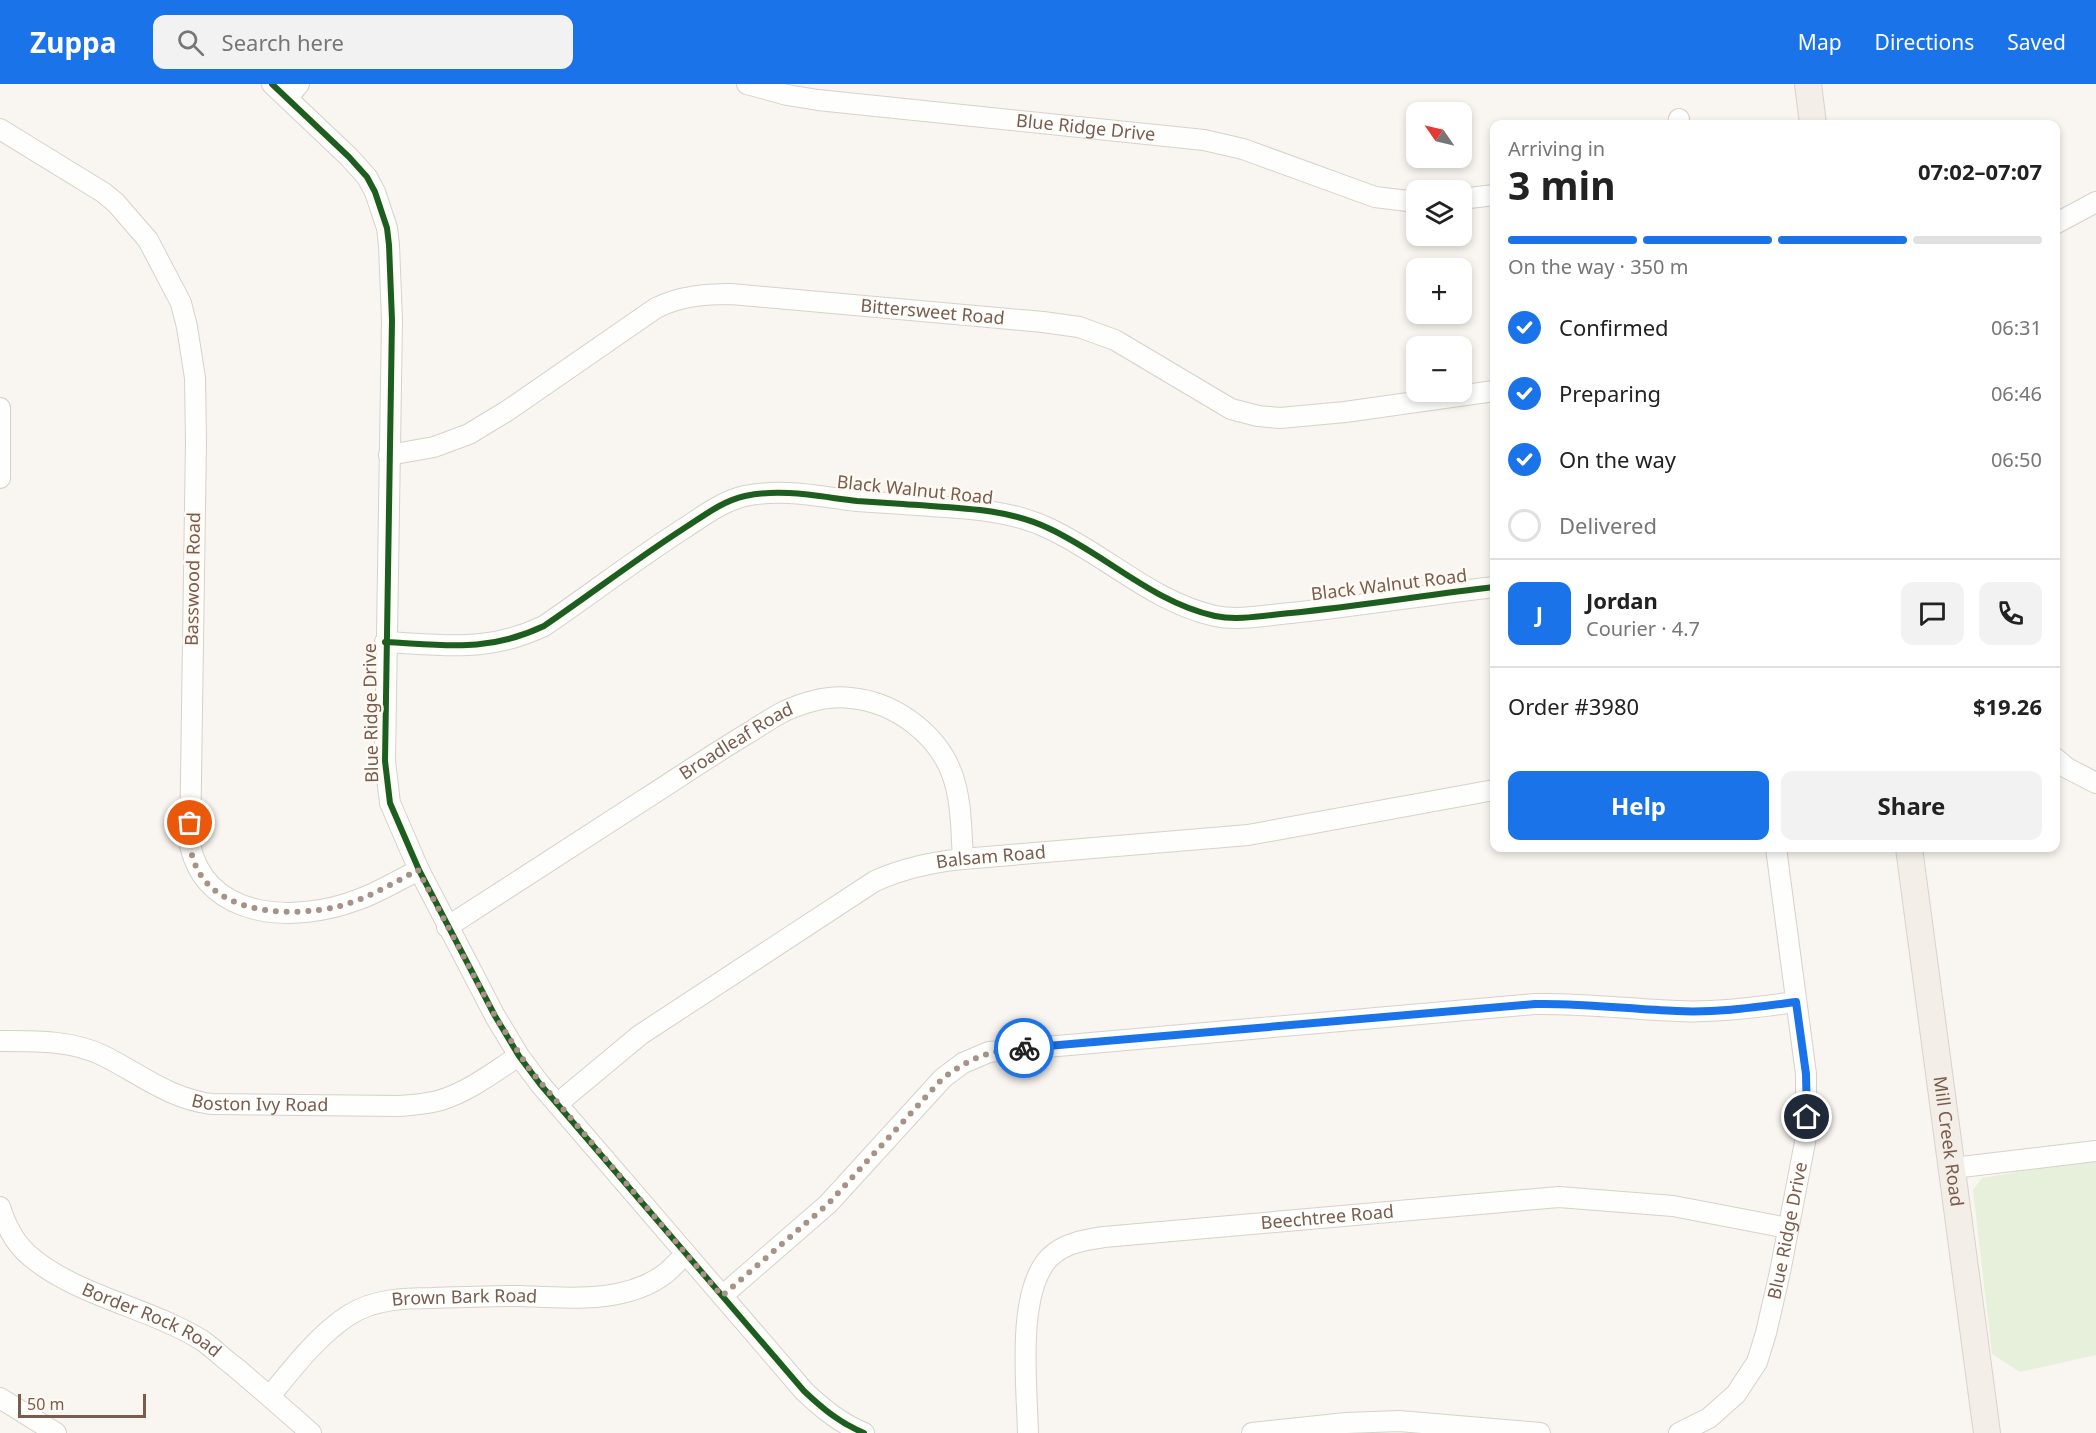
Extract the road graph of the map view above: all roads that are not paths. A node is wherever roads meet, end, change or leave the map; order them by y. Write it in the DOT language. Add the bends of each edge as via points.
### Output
graph roads {
  1 [pos="272,84"];
  2 [pos="747,84"];
  3 [pos="1808,84"];
  4 [pos="293,91"];
  5 [pos="1812,120"];
  6 [pos="0,129"];
  7 [pos="1490,195"];
  8 [pos="1472,198"];
  9 [pos="1406,201"];
  10 [pos="2096,202"];
  11 [pos="2060,221"];
  12 [pos="1490,392"];
  13 [pos="0,408"];
  14 [pos="389,454"];
  15 [pos="0,478"];
  16 [pos="1490,588"];
  17 [pos="385,642"];
  18 [pos="2060,762"];
  19 [pos="2096,783"];
  20 [pos="1490,791"];
  21 [pos="1777,852"];
  22 [pos="1910,852"];
  23 [pos="963,859"];
  24 [pos="418,870"];
  25 [pos="447,927"];
  26 [pos="1796,1002"];
  27 [pos="0,1041"];
  28 [pos="519,1056"];
  29 [pos="557,1104"];
  30 [pos="2096,1151"];
  31 [pos="1953,1168"];
  32 [pos="0,1208"];
  33 [pos="1788,1228"];
  34 [pos="686,1254"];
  35 [pos="722,1296"];
  36 [pos="270,1396"];
  37 [pos="0,1398"];
  38 [pos="1691,1431"];
  39 [pos="56,1433"];
  40 [pos="311,1433"];
  41 [pos="864,1433"];
  42 [pos="1028,1433"];
  43 [pos="1252,1433"];
  44 [pos="1540,1433"];
  45 [pos="1988,1433"];
  1 -- 4 [label="street, Blue Ridge Drive"];
  2 -- 9 [label="street, Blue Ridge Drive" via="818,100 1204,140 1243,149 1375,197"];
  3 -- 5 [label="main road"];
  4 -- 14 [label="street, Blue Ridge Drive" via="367,177 387,228 392,320"];
  6 -- 24 [label="street, Basswood Road" via="116,203 148,240 181,303 195,378 190,845 199,872 225,898 240,906 288,912 320,910 359,900"];
  7 -- 8 [label="street"];
  10 -- 11 [label="street"];
  12 -- 14 [label="street, Bittersweet Road" via="1345,412 1280,418 1258,416 1231,409 1115,340 1079,327 705,294 656,308 470,434 434,447"];
  13 -- 15 [label="street"];
  14 -- 17 [label="street, Blue Ridge Drive"];
  16 -- 17 [label="street, Black Walnut Road" via="1306,611 1220,616 1185,606 1142,585 1072,540 1019,517 817,495 759,494 719,506 530,632 470,647"];
  17 -- 24 [label="street, Blue Ridge Drive" via="386,786"];
  18 -- 19 [label="street"];
  20 -- 23 [label="street, Balsam Road" via="1248,835"];
  21 -- 26 [label="street, Blue Ridge Drive"];
  22 -- 31 [label="main road, Mill Creek Road"];
  23 -- 25 [label="street, Broadleaf Road" via="960,803 953,776 938,748 897,713 852,698 833,698 785,711"];
  23 -- 29 [label="street, Balsam Road" via="898,871 875,881 640,1035"];
  24 -- 25 [label="street, Blue Ridge Drive"];
  25 -- 28 [label="street, Blue Ridge Drive"];
  26 -- 33 [label="street, Blue Ridge Drive" via="1806,1074 1807,1117"];
  26 -- 35 [label="street" via="1737,1010 1679,1011 1535,1004 989,1052 963,1063 943,1078 828,1204"];
  27 -- 28 [label="street, Boston Ivy Road" via="74,1045 102,1055 172,1094 212,1104 425,1104 470,1087"];
  28 -- 29 [label="street, Blue Ridge Drive"];
  29 -- 34 [label="street, Blue Ridge Drive"];
  30 -- 31 [label="street"];
  31 -- 45 [label="main road, Mill Creek Road"];
  32 -- 36 [label="street, Border Rock Road" via="17,1242 30,1257 85,1288 204,1342"];
  33 -- 38 [label="street, Blue Ridge Drive" via="1757,1362 1736,1394"];
  33 -- 42 [label="street, Beechtree Road" via="1673,1206 1560,1197 1104,1236 1077,1242 1049,1258 1032,1288 1027,1320"];
  34 -- 35 [label="street, Blue Ridge Drive"];
  34 -- 36 [label="street, Brown Bark Road" via="652,1281 606,1295 426,1298 387,1301 364,1308 324,1335"];
  35 -- 41 [label="street, Blue Ridge Drive" via="804,1391 829,1415"];
  36 -- 40 [label="street, Border Rock Road"];
  37 -- 39 [label="street"];
  43 -- 44 [label="street" via="1399,1421"];
}
